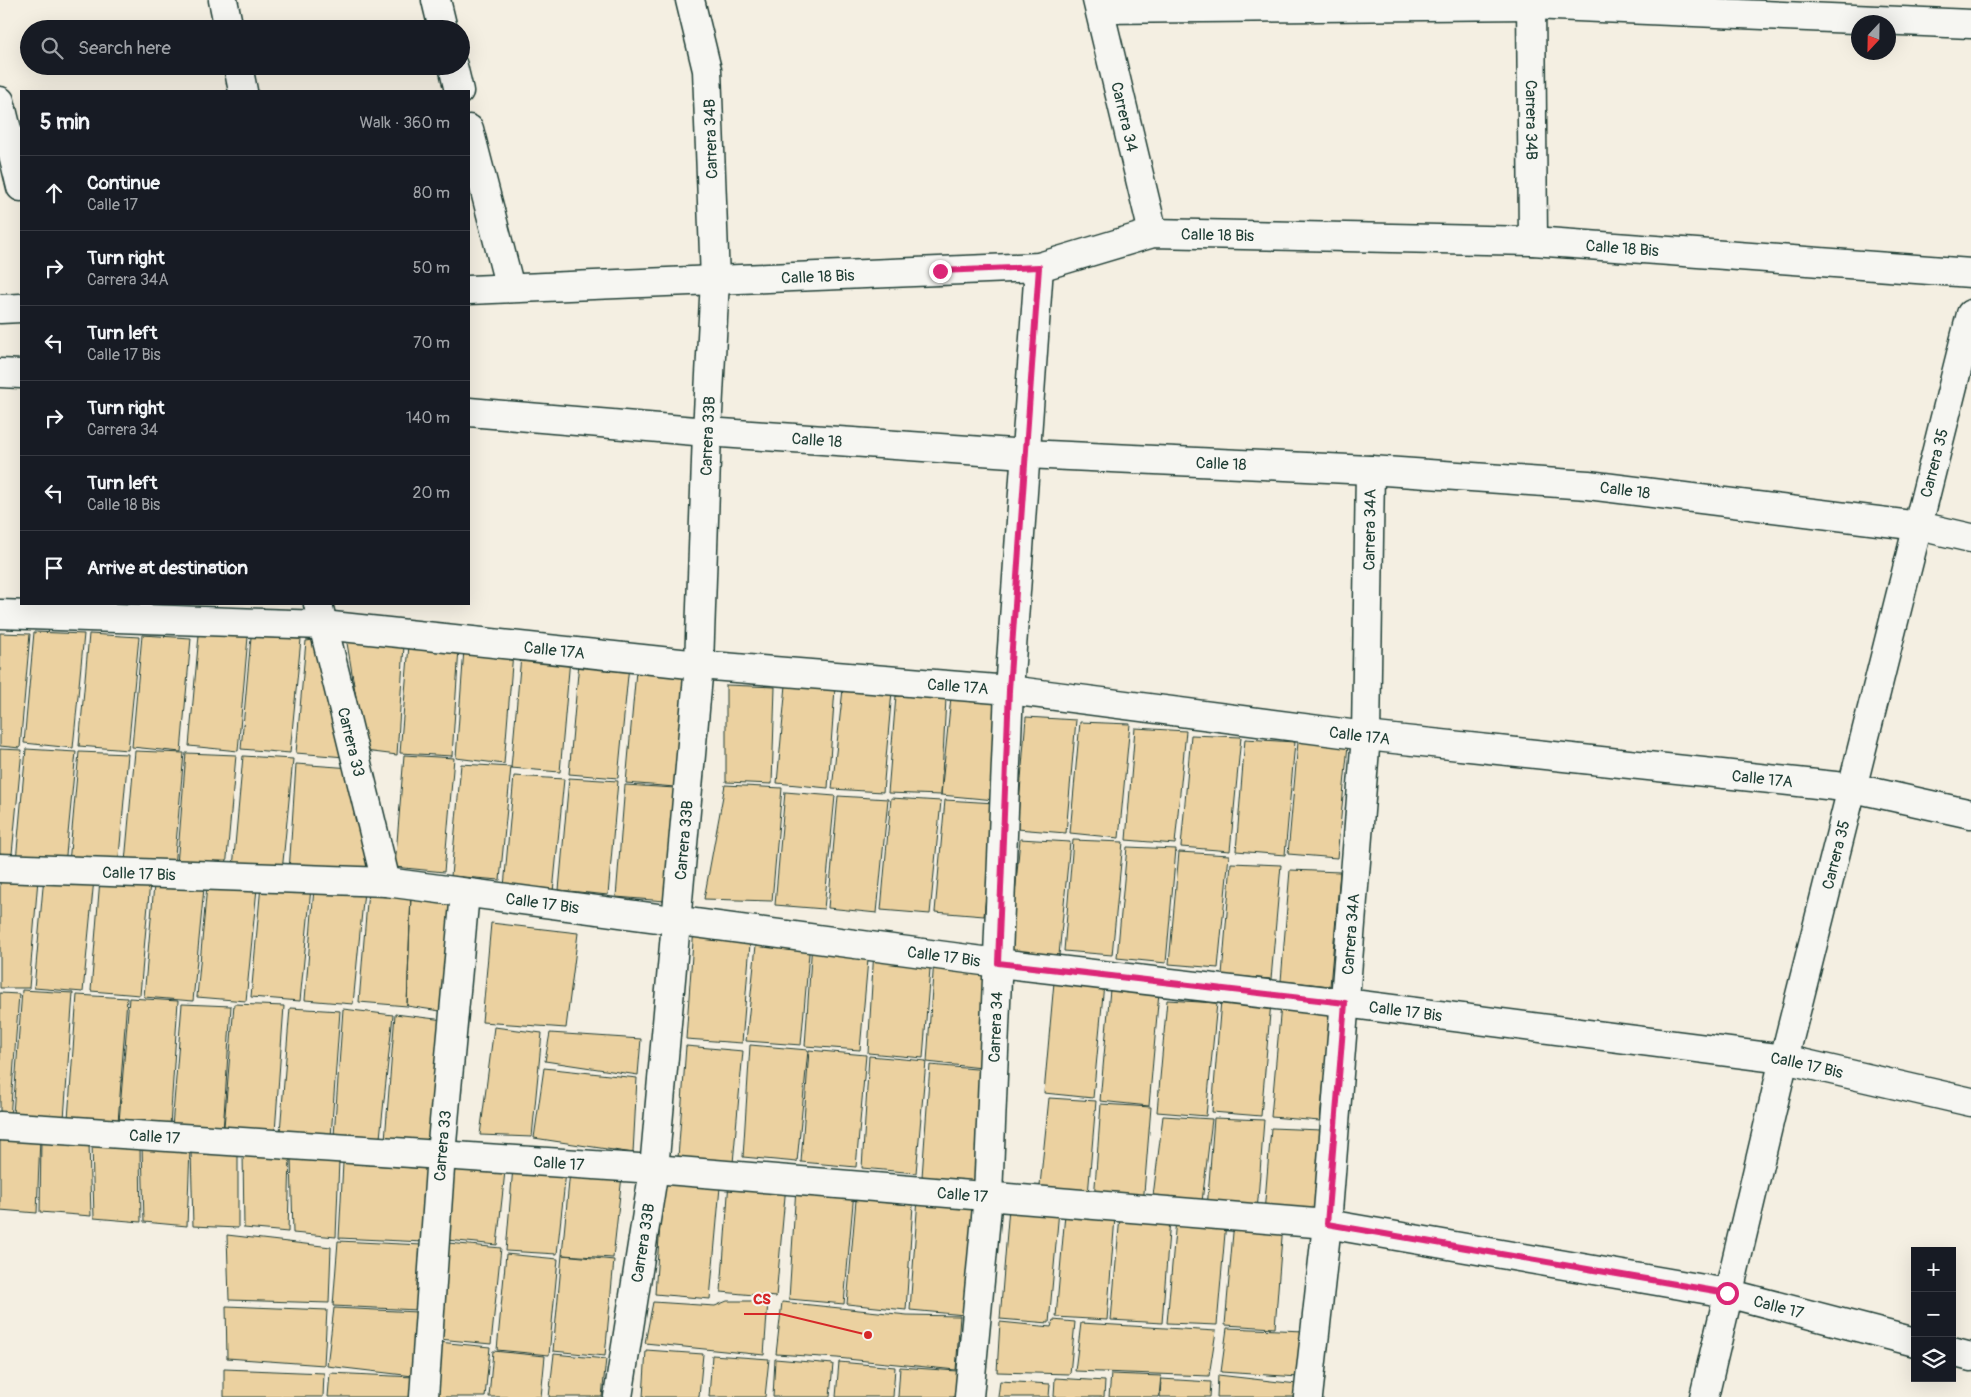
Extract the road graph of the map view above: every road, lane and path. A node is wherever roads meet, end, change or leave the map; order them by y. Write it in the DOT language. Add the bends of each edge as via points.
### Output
graph roads {
  1 [pos="223,0"];
  2 [pos="436,0"];
  3 [pos="690,0"];
  4 [pos="1531,3"];
  5 [pos="1098,4"];
  6 [pos="227,20"];
  7 [pos="441,20"];
  8 [pos="1971,24"];
  9 [pos="240,75"];
  10 [pos="455,75"];
  11 [pos="243,90"];
  12 [pos="459,90"];
  13 [pos="0,101"];
  14 [pos="470,133"];
  15 [pos="20,183"];
  16 [pos="1153,232"];
  17 [pos="1532,241"];
  18 [pos="1039,267"];
  19 [pos="1971,273"];
  20 [pos="715,280"];
  21 [pos="510,288"];
  22 [pos="470,290"];
  23 [pos="20,308"];
  24 [pos="0,309"];
  25 [pos="1971,314"];
  26 [pos="0,373"];
  27 [pos="20,374"];
  28 [pos="470,412"];
  29 [pos="707,432"];
  30 [pos="1026,454"];
  31 [pos="1370,470"];
  32 [pos="1919,526"];
  33 [pos="1971,538"];
  34 [pos="0,614"];
  35 [pos="320,614"];
  36 [pos="699,665"];
  37 [pos="1009,690"];
  38 [pos="1366,736"];
  39 [pos="1854,788"];
  40 [pos="1971,814"];
  41 [pos="0,868"];
  42 [pos="386,882"];
  43 [pos="465,893"];
  44 [pos="677,919"];
  45 [pos="998,963"];
  46 [pos="1345,1003"];
  47 [pos="1784,1058"];
  48 [pos="1971,1102"];
  49 [pos="0,1126"];
  50 [pos="441,1154"];
  51 [pos="654,1168"];
  52 [pos="988,1196"];
  53 [pos="1327,1224"];
  54 [pos="1727,1293"];
  55 [pos="1911,1341"];
  56 [pos="1956,1353"];
  57 [pos="1971,1357"];
  58 [pos="424,1397"];
  59 [pos="618,1397"];
  60 [pos="969,1397"];
  61 [pos="1308,1397"];
  62 [pos="1704,1397"];
  1 -- 6 [label="street"];
  2 -- 7 [label="street"];
  3 -- 20 [label="street, Carrera 34B" via="707,70"];
  4 -- 5 [label="street"];
  4 -- 8 [label="street"];
  4 -- 17 [label="street, Carrera 34B"];
  5 -- 16 [label="street, Carrera 34"];
  9 -- 11 [label="street"];
  10 -- 12 [label="street"];
  13 -- 15 [label="street"];
  14 -- 21 [label="street"];
  16 -- 17 [label="street, Calle 18 Bis"];
  16 -- 18 [label="street, Calle 18 Bis"];
  17 -- 19 [label="street, Calle 18 Bis"];
  18 -- 20 [label="street, Calle 18 Bis"];
  18 -- 30 [label="street, Carrera 34"];
  20 -- 21 [label="street, Calle 18 Bis"];
  20 -- 29 [label="street, Carrera 33B"];
  21 -- 22 [label="street, Calle 18 Bis"];
  23 -- 24 [label="street"];
  25 -- 32 [label="street, Carrera 35"];
  26 -- 27 [label="street"];
  28 -- 29 [label="street, Calle 18"];
  29 -- 30 [label="street, Calle 18"];
  29 -- 36 [label="street, Carrera 33B"];
  30 -- 31 [label="street, Calle 18"];
  30 -- 37 [label="street, Carrera 34"];
  31 -- 32 [label="street, Calle 18" via="1588,485"];
  31 -- 38 [label="street, Carrera 34A"];
  32 -- 33 [label="street, Calle 18"];
  32 -- 39 [label="street, Carrera 35"];
  34 -- 35 [label="street, Calle 17A"];
  35 -- 36 [label="street, Calle 17A"];
  35 -- 42 [label="street, Carrera 33"];
  36 -- 37 [label="street, Calle 17A"];
  36 -- 44 [label="street, Carrera 33B"];
  37 -- 38 [label="street, Calle 17A"];
  37 -- 45 [label="street, Carrera 34"];
  38 -- 39 [label="street, Calle 17A"];
  38 -- 46 [label="street, Carrera 34A"];
  39 -- 40 [label="street, Calle 17A"];
  39 -- 47 [label="street, Carrera 35"];
  41 -- 42 [label="street, Calle 17 Bis"];
  42 -- 43 [label="street, Calle 17 Bis"];
  43 -- 44 [label="street, Calle 17 Bis"];
  43 -- 50 [label="street, Carrera 33"];
  44 -- 45 [label="street, Calle 17 Bis"];
  44 -- 51 [label="street, Carrera 33B"];
  45 -- 46 [label="street, Calle 17 Bis"];
  45 -- 52 [label="street, Carrera 34"];
  46 -- 47 [label="street, Calle 17 Bis"];
  46 -- 53 [label="street, Carrera 34A"];
  47 -- 48 [label="street, Calle 17 Bis"];
  47 -- 54 [label="street, Carrera 35"];
  49 -- 50 [label="street, Calle 17"];
  50 -- 51 [label="street, Calle 17"];
  50 -- 58 [label="street, Carrera 33"];
  51 -- 52 [label="street, Calle 17"];
  51 -- 59 [label="street, Carrera 33B"];
  52 -- 53 [label="street, Calle 17"];
  52 -- 60 [label="street, Carrera 34"];
  53 -- 54 [label="street, Calle 17"];
  53 -- 61 [label="street, Carrera 34A"];
  54 -- 55 [label="street, Calle 17"];
  54 -- 62 [label="street, Carrera 35"];
  56 -- 57 [label="street"];
}
